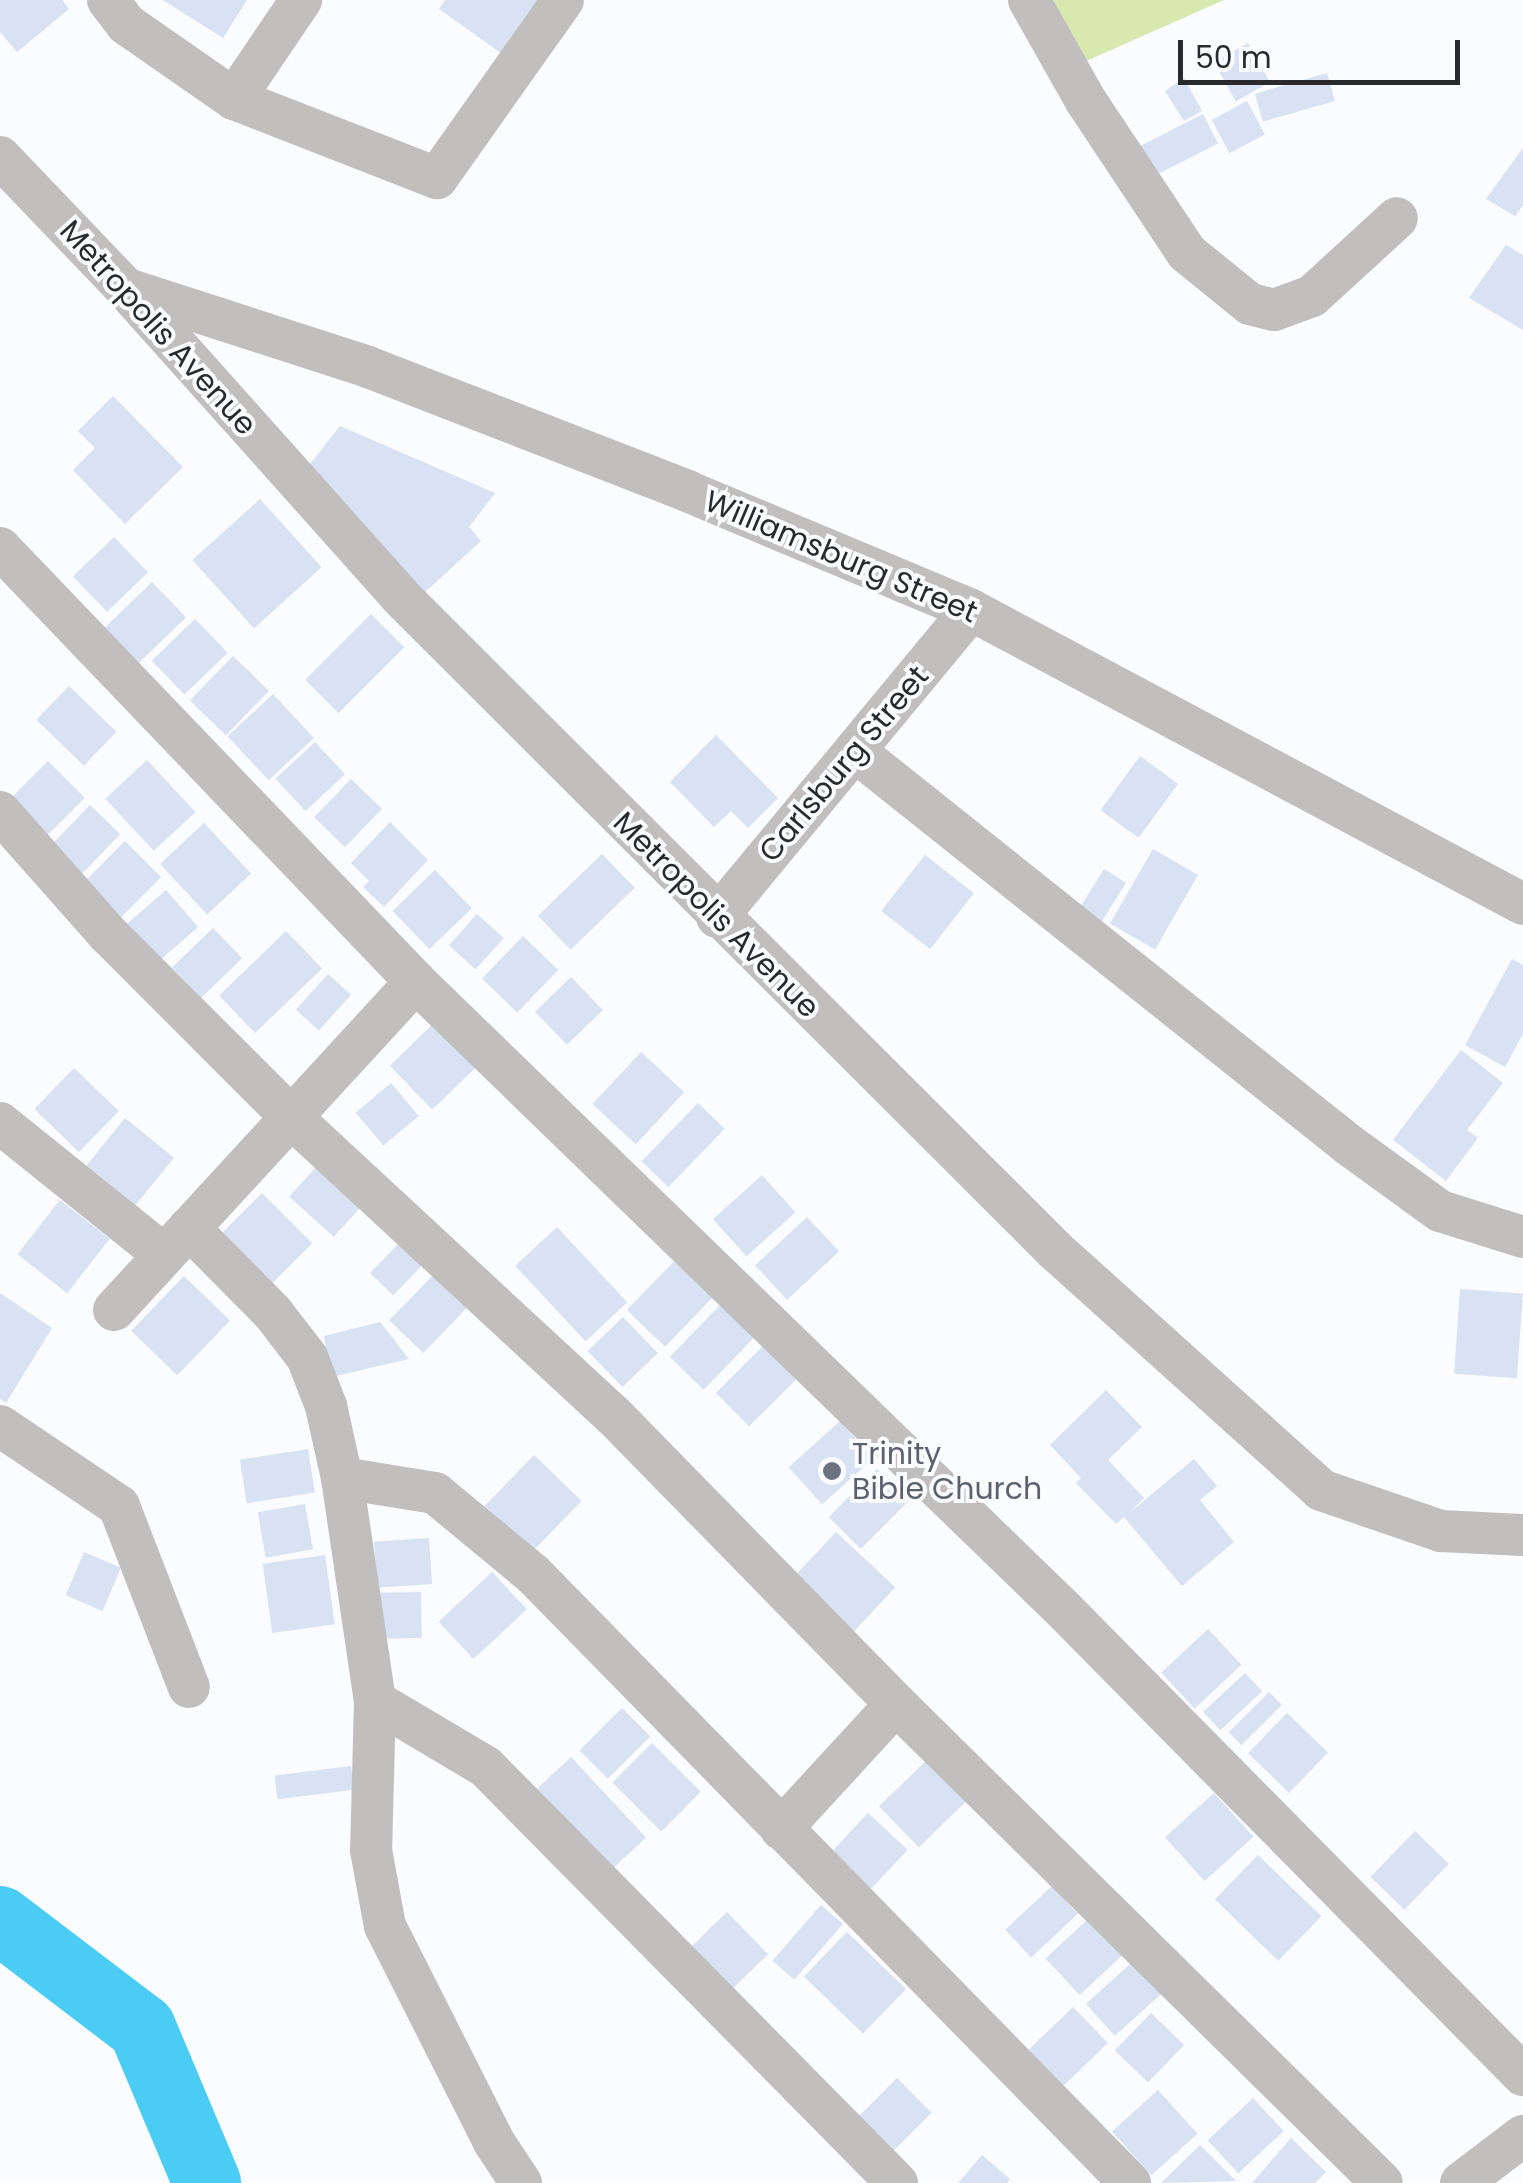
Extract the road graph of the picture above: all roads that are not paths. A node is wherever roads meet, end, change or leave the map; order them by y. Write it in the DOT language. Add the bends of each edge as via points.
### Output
graph roads {
  1 [pos="108,0"];
  2 [pos="301,0"];
  3 [pos="562,0"];
  4 [pos="1029,0"];
  5 [pos="234,99"];
  6 [pos="0,157"];
  7 [pos="1396,218"];
  8 [pos="125,288"];
  9 [pos="0,548"];
  10 [pos="971,610"];
  11 [pos="856,752"];
  12 [pos="0,812"];
  13 [pos="1523,904"];
  14 [pos="717,918"];
  15 [pos="416,982"];
  16 [pos="292,1118"];
  17 [pos="0,1124"];
  18 [pos="1523,1237"];
  19 [pos="177,1242"];
  20 [pos="114,1310"];
  21 [pos="0,1426"];
  22 [pos="342,1478"];
  23 [pos="1523,1535"];
  24 [pos="189,1686"];
  25 [pos="375,1701"];
  26 [pos="896,1704"];
  27 [pos="781,1829"];
  28 [pos="1523,2075"];
  29 [pos="1523,2136"];
  30 [pos="521,2183"];
  31 [pos="897,2183"];
  32 [pos="1130,2183"];
  33 [pos="1382,2183"];
  34 [pos="1462,2183"];
  1 -- 5 [label="street" via="126,24"];
  2 -- 5 [label="street"];
  3 -- 5 [label="street" via="437,178"];
  4 -- 7 [label="street" via="1187,254 1250,304 1274,310 1312,296"];
  6 -- 8 [label="street, Metropolis Avenue"];
  8 -- 10 [label="street, Williamsburg Street" via="403,381"];
  8 -- 14 [label="street, Metropolis Avenue" via="400,596"];
  9 -- 15 [label="street"];
  10 -- 11 [label="street, Carlsburg Street"];
  10 -- 13 [label="street, Williamsburg Street"];
  11 -- 14 [label="street, Carlsburg Street"];
  11 -- 18 [label="street" via="1394,1178 1440,1211"];
  12 -- 16 [label="street" via="109,935"];
  14 -- 23 [label="street, Metropolis Avenue" via="1056,1251 1322,1490 1442,1531"];
  15 -- 16 [label="street"];
  15 -- 28 [label="street" via="1063,1609"];
  16 -- 19 [label="street"];
  16 -- 26 [label="street" via="614,1416"];
  17 -- 19 [label="street"];
  19 -- 20 [label="street"];
  19 -- 22 [label="street" via="274,1313 307,1357"];
  21 -- 24 [label="street" via="119,1506"];
  22 -- 25 [label="street"];
  22 -- 27 [label="street" via="435,1494 534,1574"];
  25 -- 30 [label="street" via="372,1850 385,1926"];
  25 -- 31 [label="street" via="486,1767"];
  26 -- 27 [label="street"];
  26 -- 33 [label="street"];
  27 -- 32 [label="street"];
  29 -- 34 [label="street"];
}
